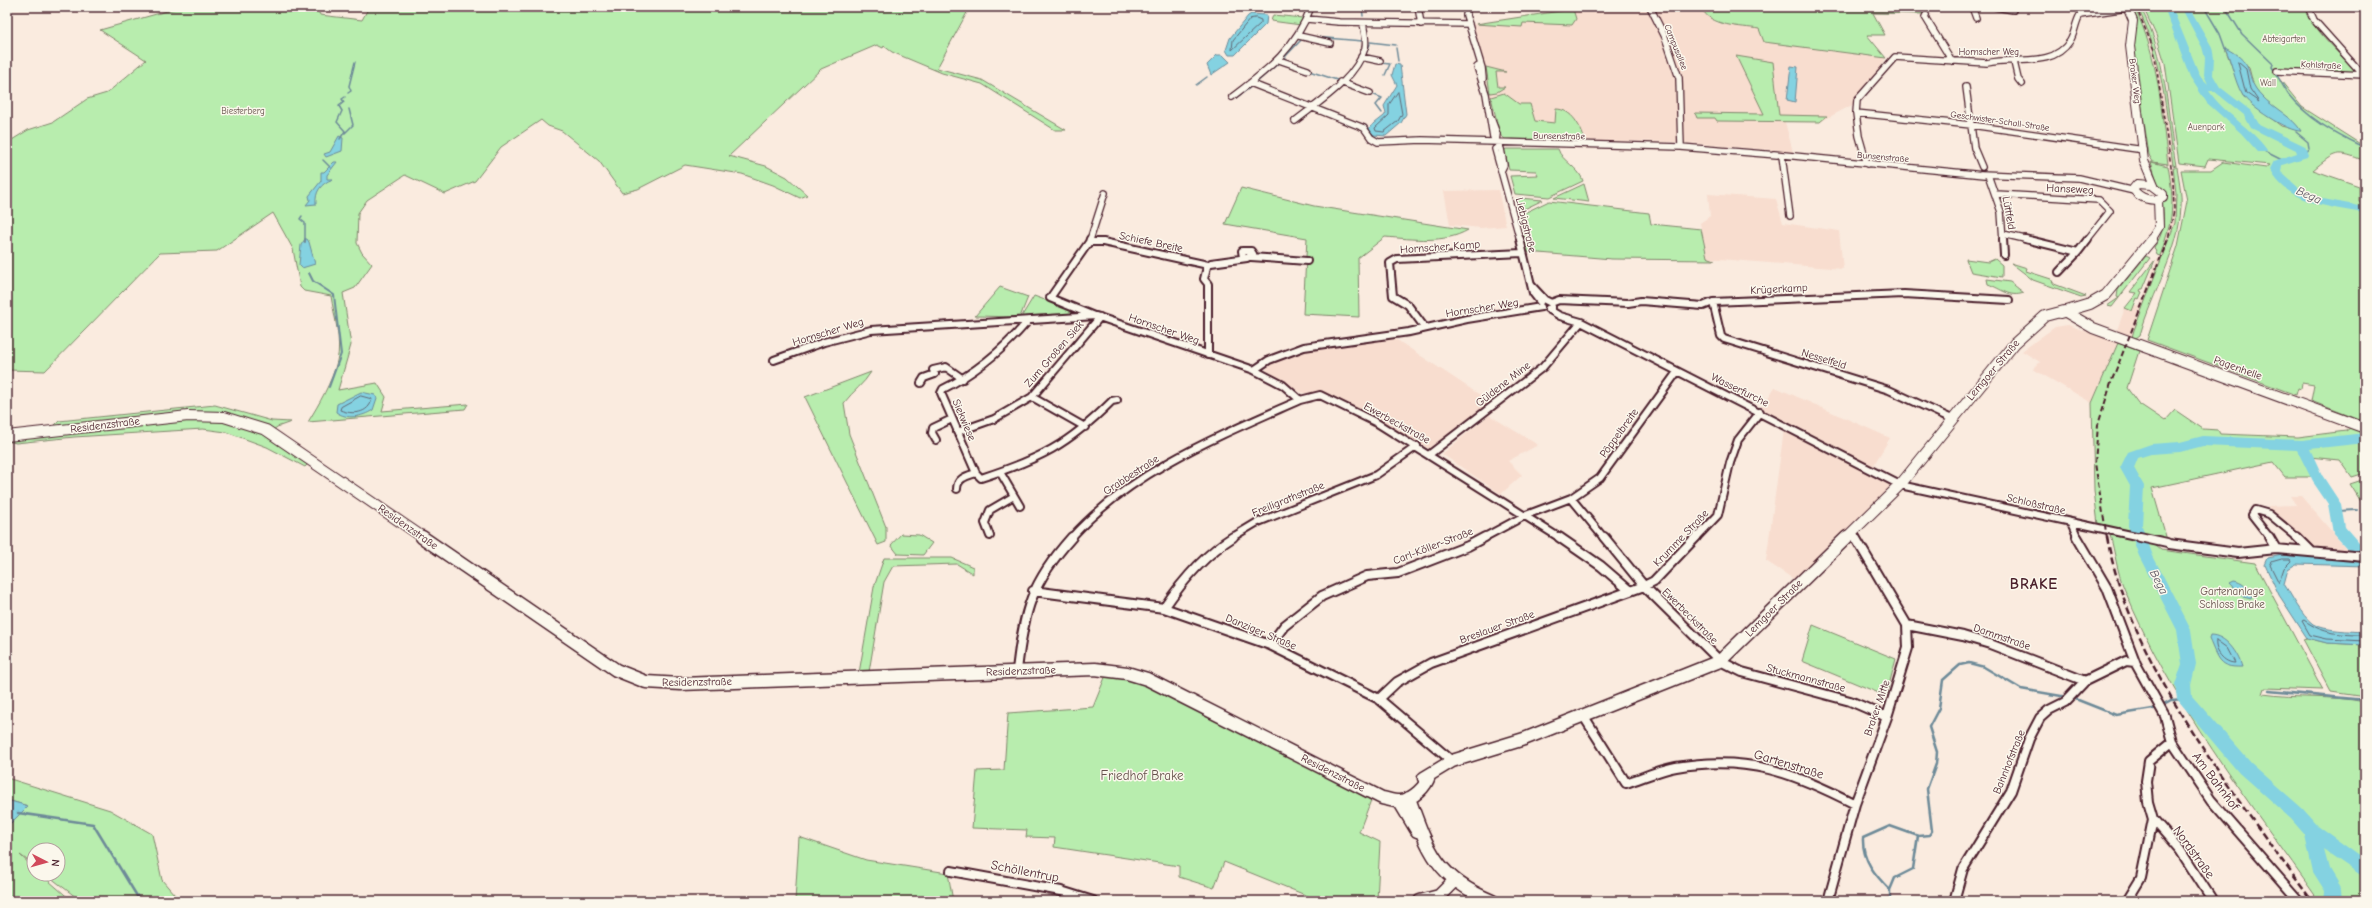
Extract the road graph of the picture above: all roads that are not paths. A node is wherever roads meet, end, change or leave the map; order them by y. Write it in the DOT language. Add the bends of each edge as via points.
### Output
graph roads {
  1 [pos="1311,7"];
  2 [pos="1418,7"];
  3 [pos="1468,7"];
  4 [pos="1650,7"];
  5 [pos="1972,7"];
  6 [pos="1996,7"];
  7 [pos="2308,7"];
  8 [pos="2352,7"];
  9 [pos="2127,8"];
  10 [pos="2365,8"];
  11 [pos="2013,10"];
  12 [pos="1926,15"];
  13 [pos="1976,18"];
  14 [pos="1307,19"];
  15 [pos="1363,23"];
  16 [pos="1421,24"];
  17 [pos="1470,24"];
  18 [pos="1299,36"];
  19 [pos="1330,43"];
  20 [pos="1360,57"];
  21 [pos="1279,60"];
  22 [pos="1380,61"];
  23 [pos="1952,61"];
  24 [pos="2014,62"];
  25 [pos="1308,70"];
  26 [pos="2277,71"];
  27 [pos="2365,76"];
  28 [pos="1340,82"];
  29 [pos="1250,83"];
  30 [pos="2022,84"];
  31 [pos="1966,87"];
  32 [pos="1370,93"];
  33 [pos="1232,97"];
  34 [pos="1311,107"];
  35 [pos="1856,112"];
  36 [pos="1295,120"];
  37 [pos="1971,125"];
  38 [pos="1497,143"];
  39 [pos="1681,145"];
  40 [pos="2144,154"];
  41 [pos="1780,155"];
  42 [pos="1867,164"];
  43 [pos="1982,167"];
  44 [pos="2150,174"];
  45 [pos="1986,175"];
  46 [pos="2146,184"];
  47 [pos="2155,187"];
  48 [pos="2135,188"];
  49 [pos="1105,193"];
  50 [pos="1996,194"];
  51 [pos="2153,200"];
  52 [pos="1790,216"];
  53 [pos="2003,234"];
  54 [pos="1090,242"];
  55 [pos="2078,252"];
  56 [pos="1522,253"];
  57 [pos="2004,256"];
  58 [pos="1307,261"];
  59 [pos="1208,265"];
  60 [pos="2058,272"];
  61 [pos="2009,300"];
  62 [pos="1713,302"];
  63 [pos="1546,305"];
  64 [pos="2067,310"];
  65 [pos="1098,317"];
  66 [pos="1028,321"];
  67 [pos="1581,322"];
  68 [pos="1425,328"];
  69 [pos="1208,355"];
  70 [pos="774,360"];
  71 [pos="1254,370"];
  72 [pos="1677,372"];
  73 [pos="963,379"];
  74 [pos="921,383"];
  75 [pos="1032,397"];
  76 [pos="1117,400"];
  77 [pos="1300,400"];
  78 [pos="1760,412"];
  79 [pos="1952,418"];
  80 [pos="952,419"];
  81 [pos="1085,427"];
  82 [pos="2363,427"];
  83 [pos="957,432"];
  84 [pos="7,436"];
  85 [pos="936,440"];
  86 [pos="1417,446"];
  87 [pos="1430,454"];
  88 [pos="1000,472"];
  89 [pos="978,475"];
  90 [pos="1900,484"];
  91 [pos="957,489"];
  92 [pos="1014,496"];
  93 [pos="1571,498"];
  94 [pos="1020,506"];
  95 [pos="1526,515"];
  96 [pos="2071,523"];
  97 [pos="1852,532"];
  98 [pos="990,536"];
  99 [pos="2276,549"];
  100 [pos="2312,552"];
  101 [pos="2362,557"];
  102 [pos="1644,586"];
  103 [pos="1033,591"];
  104 [pos="1630,591"];
  105 [pos="1164,608"];
  106 [pos="1907,625"];
  107 [pos="1270,645"];
  108 [pos="1720,662"];
  109 [pos="2135,662"];
  110 [pos="1017,670"];
  111 [pos="2085,681"];
  112 [pos="1379,699"];
  113 [pos="1583,715"];
  114 [pos="1887,717"];
  115 [pos="2172,742"];
  116 [pos="1452,761"];
  117 [pos="1404,800"];
  118 [pos="1855,804"];
  119 [pos="2153,818"];
  120 [pos="951,871"];
  121 [pos="1453,882"];
  122 [pos="1093,901"];
  123 [pos="1420,901"];
  124 [pos="1492,901"];
  125 [pos="1828,901"];
  126 [pos="1954,901"];
  127 [pos="2126,901"];
  128 [pos="2214,901"];
  129 [pos="2299,901"];
  1 -- 14 [label="street"];
  2 -- 16 [label="street"];
  3 -- 17 [label="street, Liebigstraße" via="1466,12"];
  4 -- 39 [label="street, Campusallee" via="1665,37 1679,78"];
  5 -- 13 [label="street"];
  6 -- 11 [label="street"];
  7 -- 27 [label="street" via="2314,20"];
  8 -- 10 [label="street"];
  9 -- 24 [label="street, Hornscher Weg" via="2080,15 2068,44 2054,54 2038,60"];
  9 -- 40 [label="main road, Braker Weg" via="2134,21 2130,41"];
  12 -- 23 [label="street"];
  14 -- 15 [label="street"];
  14 -- 18 [label="street"];
  15 -- 16 [label="street"];
  15 -- 20 [label="street" via="1366,43"];
  16 -- 17 [label="street"];
  17 -- 38 [label="street, Liebigstraße" via="1480,65 1477,68 1483,79 1492,134"];
  18 -- 19 [label="street"];
  18 -- 21 [label="street"];
  20 -- 22 [label="street"];
  20 -- 28 [label="street"];
  21 -- 25 [label="street"];
  21 -- 29 [label="street"];
  23 -- 24 [label="street, Hornscher Weg"];
  23 -- 35 [label="street, Hornscher Weg" via="1895,57 1857,100"];
  24 -- 30 [label="street"];
  26 -- 27 [label="street, Kohlstraße"];
  28 -- 32 [label="street"];
  28 -- 34 [label="street"];
  29 -- 33 [label="street"];
  29 -- 34 [label="street"];
  31 -- 37 [label="street"];
  34 -- 36 [label="street"];
  34 -- 38 [label="street, Bunsenstraße" via="1364,128 1371,138 1378,142 1422,140"];
  35 -- 37 [label="street, Geschwister-Scholl-Straße"];
  35 -- 42 [label="street" via="1859,136"];
  37 -- 40 [label="street, Geschwister-Scholl-Straße"];
  37 -- 43 [label="street" via="1974,148"];
  38 -- 39 [label="street, Bunsenstraße"];
  38 -- 56 [label="street, Liebigstraße" via="1496,152"];
  39 -- 41 [label="street, Bunsenstraße"];
  40 -- 44 [label="main road, Braker Weg" via="2144,161"];
  41 -- 42 [label="street, Bunsenstraße"];
  41 -- 52 [label="street"];
  42 -- 45 [label="street, Bunsenstraße"];
  44 -- 46 [label="main road"];
  44 -- 47 [label="main road, Braker Weg"];
  45 -- 48 [label="street, Bunsenstraße" via="2046,175"];
  45 -- 50 [label="street, Lüttfeld"];
  46 -- 47 [label="main road"];
  46 -- 48 [label="main road"];
  47 -- 51 [label="main road, Braker Weg" via="2164,196"];
  48 -- 51 [label="main road"];
  49 -- 54 [label="street"];
  50 -- 53 [label="street, Lüttfeld"];
  50 -- 55 [label="street, Hanseweg" via="2099,200 2110,211"];
  51 -- 64 [label="main road, Braker Weg" via="2160,214 2159,228 2146,248 2106,294 2091,303"];
  53 -- 55 [label="street"];
  53 -- 57 [label="street, Lüttfeld"];
  54 -- 59 [label="street, Schiefe Breite" via="1103,242"];
  54 -- 65 [label="street" via="1050,298"];
  55 -- 60 [label="street, Hanseweg" via="2061,272"];
  56 -- 63 [label="street, Liebigstraße" via="1533,293"];
  56 -- 68 [label="street, Hornscher Kamp" via="1397,259 1390,263 1393,296 1408,305"];
  58 -- 59 [label="street" via="1243,257"];
  59 -- 69 [label="street" via="1204,279 1208,284"];
  61 -- 62 [label="street, Krügerkamp" via="1904,294"];
  62 -- 63 [label="street, Krügerkamp" via="1703,306 1641,301 1628,303 1560,300"];
  62 -- 79 [label="street, Nesselfeld" via="1721,336 1724,339 1890,390"];
  63 -- 67 [label="street, Wasserfurche" via="1560,316"];
  63 -- 68 [label="street, Hornscher Weg"];
  64 -- 79 [label="main road, Lemgoer Straße" via="2038,322 2015,343"];
  64 -- 82 [label="main road, Pagenhelle" via="2093,328"];
  65 -- 66 [label="street, Hornscher Weg"];
  65 -- 69 [label="street, Hornscher Weg"];
  65 -- 75 [label="street, Zum Großen Siek"];
  66 -- 70 [label="street, Hornscher Weg" via="871,330 824,342"];
  66 -- 73 [label="street, Siekwiese" via="992,361"];
  67 -- 72 [label="street, Wasserfurche"];
  67 -- 87 [label="street, Güldene Mine" via="1543,367"];
  68 -- 71 [label="street, Hornscher Weg" via="1312,345 1265,360"];
  69 -- 71 [label="street, Hornscher Weg"];
  71 -- 77 [label="street" via="1282,385"];
  72 -- 78 [label="street, Wasserfurche"];
  72 -- 93 [label="street, Pöppelbreite" via="1600,478"];
  73 -- 74 [label="street" via="946,367 924,378"];
  73 -- 80 [label="street, Siekwiese" via="942,389 941,393"];
  75 -- 81 [label="street"];
  75 -- 83 [label="street, Zum Großen Siek" via="994,419"];
  76 -- 81 [label="street" via="1112,401"];
  77 -- 86 [label="street, Ewerbeckstraße" via="1320,395"];
  77 -- 103 [label="street, Grabbestraße" via="1193,449 1113,497 1086,521 1056,554"];
  78 -- 90 [label="street, Wasserfurche"];
  78 -- 102 [label="street, Krumme Straße" via="1738,440 1718,515 1654,581"];
  79 -- 90 [label="main road, Lemgoer Straße"];
  80 -- 83 [label="street, Siekwiese"];
  80 -- 85 [label="street" via="933,428 932,433"];
  81 -- 88 [label="street" via="1061,445 1037,458"];
  83 -- 89 [label="street, Siekwiese"];
  84 -- 110 [label="main road, Residenzstraße" via="188,416 224,417 266,430 616,670 646,682 681,684"];
  86 -- 87 [label="street, Ewerbeckstraße"];
  86 -- 105 [label="street, Freiligrathstraße" via="1376,475 1256,523 1217,547 1184,579"];
  87 -- 95 [label="street, Ewerbeckstraße"];
  88 -- 89 [label="street"];
  88 -- 92 [label="street"];
  89 -- 91 [label="street" via="961,479"];
  90 -- 96 [label="street, Schloßstraße"];
  90 -- 97 [label="main road, Lemgoer Straße"];
  92 -- 94 [label="street"];
  92 -- 98 [label="street" via="990,510 985,523"];
  93 -- 95 [label="street"];
  93 -- 102 [label="street, Ewerbeckstraße"];
  95 -- 104 [label="street, Ewerbeckstraße" via="1601,566"];
  95 -- 107 [label="street, Carl-Köller-Straße" via="1468,546 1398,573 1366,576 1322,596 1284,626"];
  96 -- 99 [label="street, Schloßstraße" via="2168,544 2238,553"];
  96 -- 109 [label="street" via="2074,533 2101,576"];
  97 -- 106 [label="street, Braker Mitte"];
  97 -- 108 [label="main road, Lemgoer Straße"];
  99 -- 100 [label="street, Schloßstraße"];
  99 -- 100 [label="street" via="2252,515 2255,510 2271,514"];
  100 -- 101 [label="street, Schloßstraße"];
  102 -- 104 [label="street"];
  102 -- 108 [label="street, Ewerbeckstraße"];
  103 -- 105 [label="street, Danziger Straße"];
  103 -- 110 [label="street, Grabbestraße"];
  104 -- 112 [label="street, Breslauer Straße" via="1431,663 1397,682"];
  105 -- 107 [label="street, Danziger Straße"];
  106 -- 111 [label="street, Dammstraße" via="1990,644"];
  106 -- 114 [label="street, Braker Mitte" via="1908,648"];
  107 -- 112 [label="street, Danziger Straße"];
  108 -- 113 [label="main road, Lemgoer Straße"];
  108 -- 114 [label="street, Stuckmannstraße" via="1742,672 1850,701"];
  109 -- 111 [label="street, Bahnhofstraße" via="2126,661"];
  109 -- 115 [label="street, Am Bahnhof" via="2167,721"];
  110 -- 117 [label="main road, Residenzstraße" via="1095,669 1127,673 1147,679 1382,798"];
  111 -- 126 [label="street, Bahnhofstraße" via="2065,702 2049,710 2036,725 2029,738 2012,791 1963,869"];
  112 -- 116 [label="street, Danziger Straße"];
  113 -- 116 [label="main road, Lemgoer Straße" via="1524,739"];
  113 -- 118 [label="street, Gartenstraße" via="1626,783 1675,767 1740,763 1762,766 1816,784"];
  114 -- 118 [label="street, Braker Mitte"];
  115 -- 119 [label="street" via="2149,761 2146,781"];
  115 -- 129 [label="street, Am Bahnhof" via="2211,800"];
  116 -- 117 [label="main road, Lemgoer Straße" via="1429,776 1425,784"];
  117 -- 121 [label="main road" via="1414,829 1420,833 1440,867"];
  118 -- 125 [label="street, Braker Mitte"];
  119 -- 127 [label="street" via="2141,878"];
  119 -- 128 [label="street, Nordstraße" via="2180,850"];
  120 -- 122 [label="street, Schöllentrup" via="1061,891"];
  121 -- 123 [label="main road" via="1439,896"];
  121 -- 124 [label="main road"];
}
